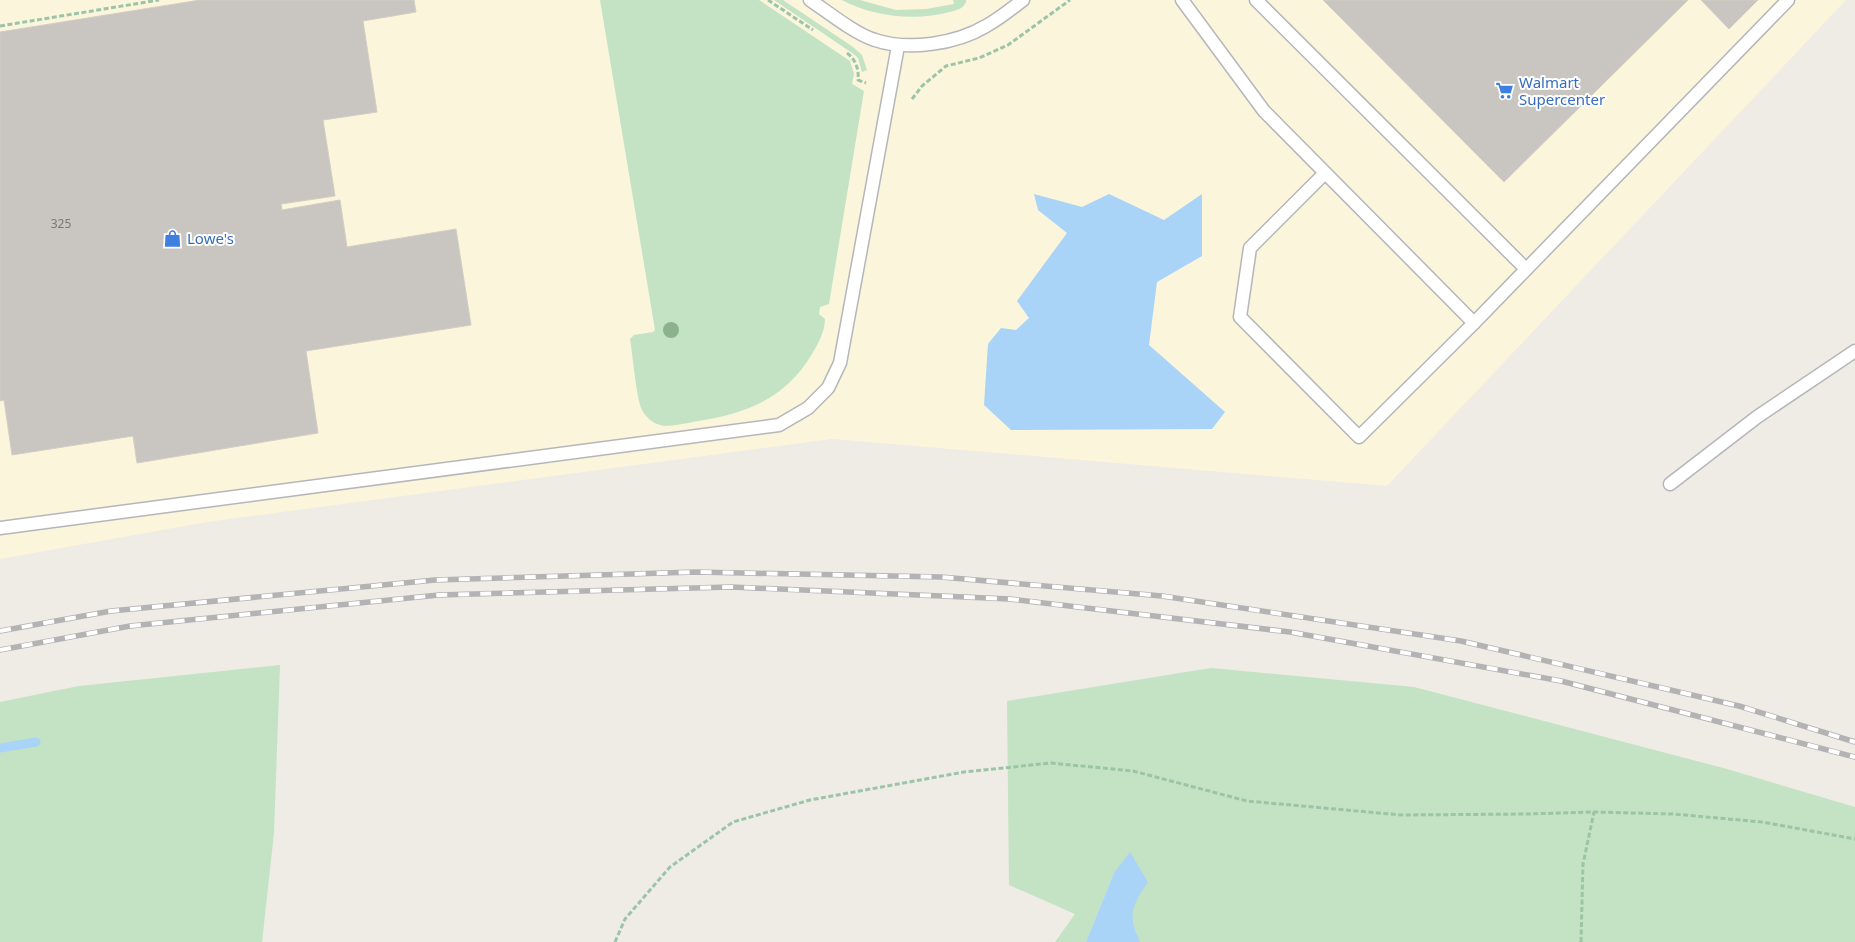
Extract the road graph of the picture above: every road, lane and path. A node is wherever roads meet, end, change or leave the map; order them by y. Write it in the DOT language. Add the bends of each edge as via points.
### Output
graph roads {
  1 [pos="160,0"];
  2 [pos="768,0"];
  3 [pos="810,0"];
  4 [pos="1023,0"];
  5 [pos="1182,0"];
  6 [pos="1256,0"];
  7 [pos="1788,0"];
  8 [pos="0,26"];
  9 [pos="820,35"];
  10 [pos="898,46"];
  11 [pos="842,49"];
  12 [pos="866,82"];
  13 [pos="1325,173"];
  14 [pos="1526,269"];
  15 [pos="1474,322"];
  16 [pos="1855,351"];
  17 [pos="1670,484"];
  18 [pos="0,528"];
  19 [pos="1594,812"];
  20 [pos="1855,839"];
  21 [pos="615,942"];
  22 [pos="1581,942"];
  1 -- 8 [label="path"];
  2 -- 9 [label="path"];
  3 -- 10 [label="lane" via="873,40"];
  4 -- 10 [label="lane" via="984,28 962,37 926,45"];
  5 -- 13 [label="lane" via="1264,111"];
  6 -- 14 [label="lane"];
  7 -- 14 [label="lane"];
  10 -- 18 [label="lane" via="840,363 828,388 808,408 779,426"];
  11 -- 12 [label="path" via="854,59 858,80"];
  13 -- 15 [label="lane"];
  13 -- 15 [label="lane" via="1250,248 1240,317 1360,437"];
  14 -- 15 [label="lane"];
  16 -- 17 [label="lane" via="1757,417"];
  19 -- 20 [label="path" via="1673,814 1762,822"];
  19 -- 21 [label="path" via="1401,815 1247,801 1133,771 1051,763 964,772 810,800 733,822 670,866 625,919"];
  19 -- 22 [label="path" via="1583,864"];
}
